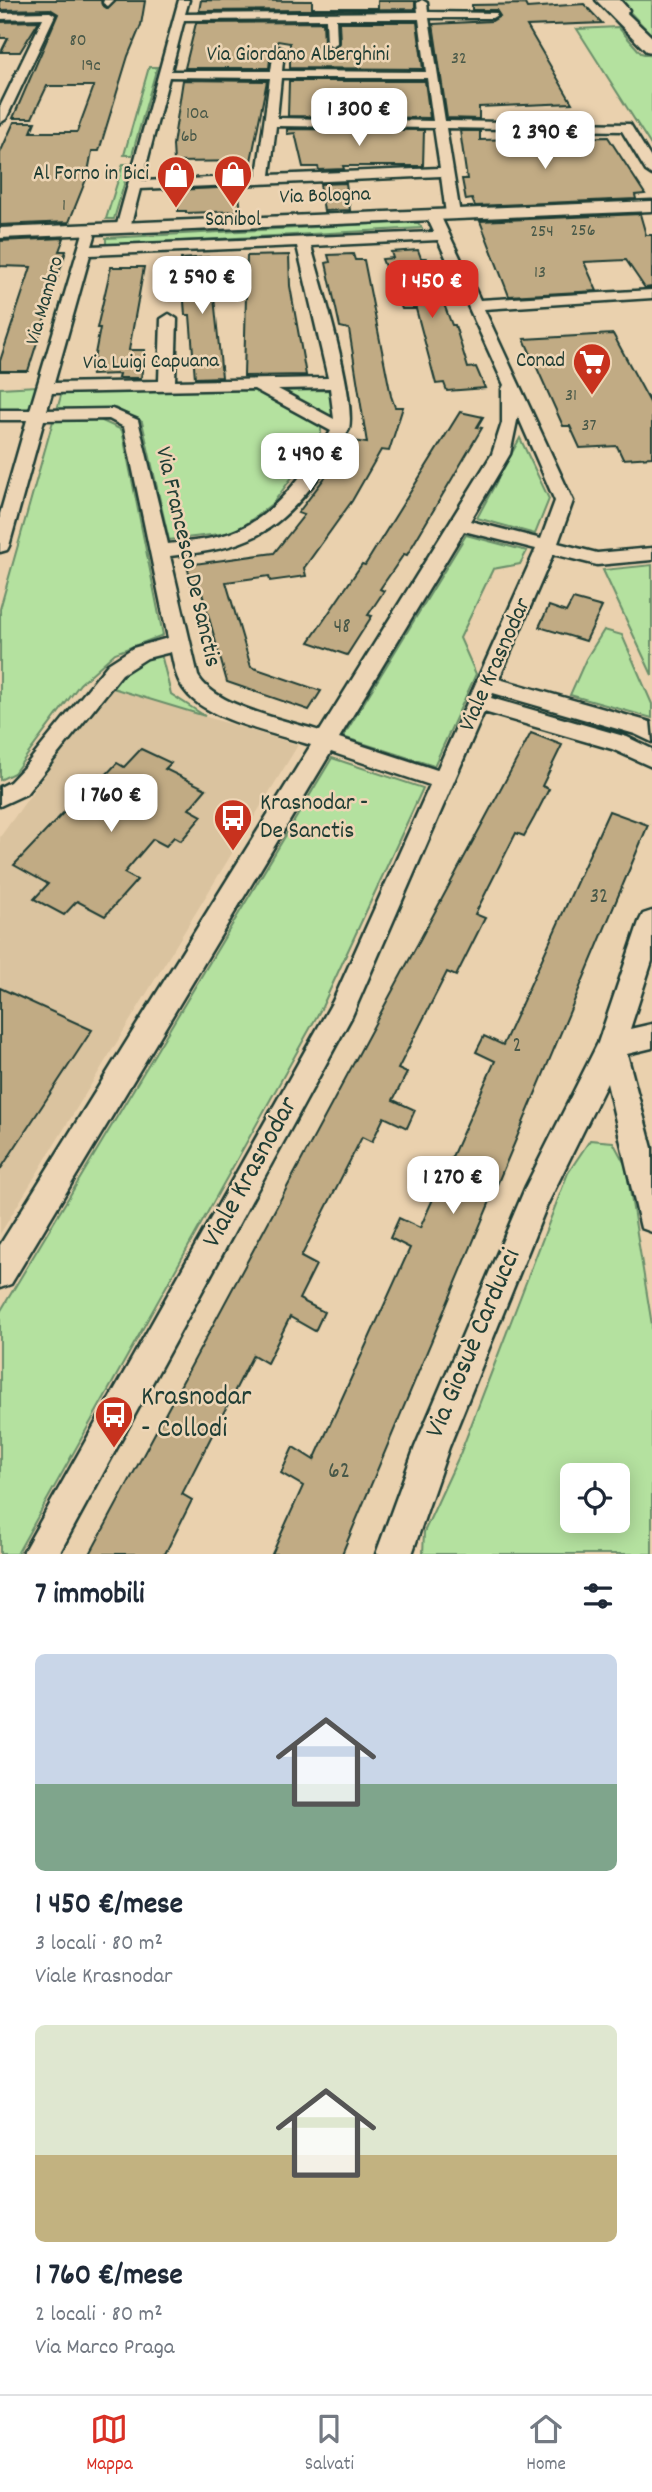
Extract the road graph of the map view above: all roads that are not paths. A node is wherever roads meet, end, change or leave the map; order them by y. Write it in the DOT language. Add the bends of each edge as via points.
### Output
graph roads {
  1 [pos="184,0"];
  2 [pos="336,0"];
  3 [pos="422,0"];
  4 [pos="604,0"];
  5 [pos="617,8"];
  6 [pos="423,15"];
  7 [pos="492,15"];
  8 [pos="0,16"];
  9 [pos="180,17"];
  10 [pos="334,17"];
  11 [pos="332,43"];
  12 [pos="652,47"];
  13 [pos="279,50"];
  14 [pos="164,74"];
  15 [pos="276,75"];
  16 [pos="432,75"];
  17 [pos="3,106"];
  18 [pos="0,120"];
  19 [pos="270,122"];
  20 [pos="439,124"];
  21 [pos="652,171"];
  22 [pos="446,172"];
  23 [pos="262,179"];
  24 [pos="135,185"];
  25 [pos="652,206"];
  26 [pos="453,214"];
  27 [pos="433,215"];
  28 [pos="123,228"];
  29 [pos="90,230"];
  30 [pos="0,233"];
  31 [pos="442,236"];
  32 [pos="303,242"];
  33 [pos="83,251"];
  34 [pos="650,297"];
  35 [pos="474,305"];
  36 [pos="169,319"];
  37 [pos="510,382"];
  38 [pos="337,383"];
  39 [pos="257,384"];
  40 [pos="167,386"];
  41 [pos="45,388"];
  42 [pos="0,415"];
  43 [pos="38,415"];
  44 [pos="340,429"];
  45 [pos="460,524"];
  46 [pos="0,546"];
  47 [pos="547,548"];
  48 [pos="160,551"];
  49 [pos="652,554"];
  50 [pos="180,642"];
  51 [pos="484,693"];
  52 [pos="652,734"];
  53 [pos="327,742"];
  54 [pos="652,759"];
  55 [pos="444,782"];
  56 [pos="0,797"];
  57 [pos="652,922"];
  58 [pos="652,1036"];
  59 [pos="611,1046"];
  60 [pos="652,1217"];
  61 [pos="0,1273"];
  62 [pos="399,1547"];
  63 [pos="40,1554"];
  1 -- 9 [label="street"];
  2 -- 10 [label="street"];
  3 -- 6 [label="street"];
  4 -- 5 [label="main road"];
  5 -- 12 [label="main road"];
  6 -- 7 [label="street"];
  6 -- 10 [label="street"];
  6 -- 16 [label="street"];
  8 -- 17 [label="street" via="50,15"];
  9 -- 10 [label="street"];
  9 -- 14 [label="street"];
  10 -- 11 [label="street"];
  13 -- 15 [label="street"];
  14 -- 15 [label="street, Via Giordano Alberghini"];
  14 -- 24 [label="street"];
  15 -- 16 [label="street, Via Giordano Alberghini"];
  15 -- 19 [label="street"];
  16 -- 20 [label="street"];
  17 -- 18 [label="street"];
  19 -- 20 [label="street"];
  19 -- 23 [label="street"];
  20 -- 21 [label="street" via="626,127"];
  20 -- 22 [label="street"];
  22 -- 23 [label="street"];
  22 -- 26 [label="street"];
  23 -- 24 [label="street"];
  24 -- 28 [label="street"];
  25 -- 26 [label="street, Via Bologna"];
  26 -- 27 [label="street, Via Bologna"];
  27 -- 28 [label="street, Via Bologna"];
  27 -- 31 [label="street, Viale Krasnodar"];
  28 -- 29 [label="street, Via Bologna"];
  29 -- 30 [label="street, Via Bologna"];
  29 -- 33 [label="street, Via Mambro"];
  31 -- 32 [label="street, Via Bologna"];
  31 -- 35 [label="street, Viale Krasnodar"];
  32 -- 33 [label="street, Via Bologna"];
  32 -- 38 [label="street"];
  33 -- 41 [label="street, Via Mambro"];
  34 -- 35 [label="street"];
  35 -- 37 [label="street, Viale Krasnodar"];
  36 -- 40 [label="street"];
  37 -- 45 [label="street, Viale Krasnodar" via="508,438"];
  37 -- 47 [label="street, Viale Krasnodar" via="564,501"];
  38 -- 39 [label="street, Via Luigi Capuana"];
  38 -- 44 [label="street" via="343,417"];
  39 -- 40 [label="street, Via Luigi Capuana"];
  39 -- 44 [label="street, Via Luigi Capuana"];
  40 -- 41 [label="street, Via Luigi Capuana"];
  41 -- 43 [label="street, Via Mambro"];
  42 -- 43 [label="street, Via Francesco De Sanctis"];
  43 -- 46 [label="street, Via Mambro"];
  43 -- 48 [label="street, Via Francesco De Sanctis" via="112,414 132,424"];
  44 -- 48 [label="street" via="285,507 265,524 229,542"];
  45 -- 47 [label="street"];
  45 -- 53 [label="street, Viale Krasnodar"];
  47 -- 49 [label="street" via="597,559"];
  47 -- 51 [label="street, Viale Krasnodar"];
  48 -- 50 [label="street, Via Francesco De Sanctis"];
  50 -- 53 [label="street, Via Francesco De Sanctis" via="192,689 206,700"];
  50 -- 56 [label="street" via="140,653 115,668 34,771 18,788"];
  51 -- 52 [label="street"];
  51 -- 54 [label="street"];
  51 -- 55 [label="street, Viale Krasnodar"];
  53 -- 55 [label="street"];
  53 -- 61 [label="street, Viale Krasnodar"];
  55 -- 63 [label="street, Viale Krasnodar" via="343,1008"];
  57 -- 59 [label="street, Via Giosuè Carducci"];
  58 -- 59 [label="street"];
  59 -- 60 [label="street"];
  59 -- 62 [label="street, Via Giosuè Carducci" via="537,1196 432,1447"];
}
